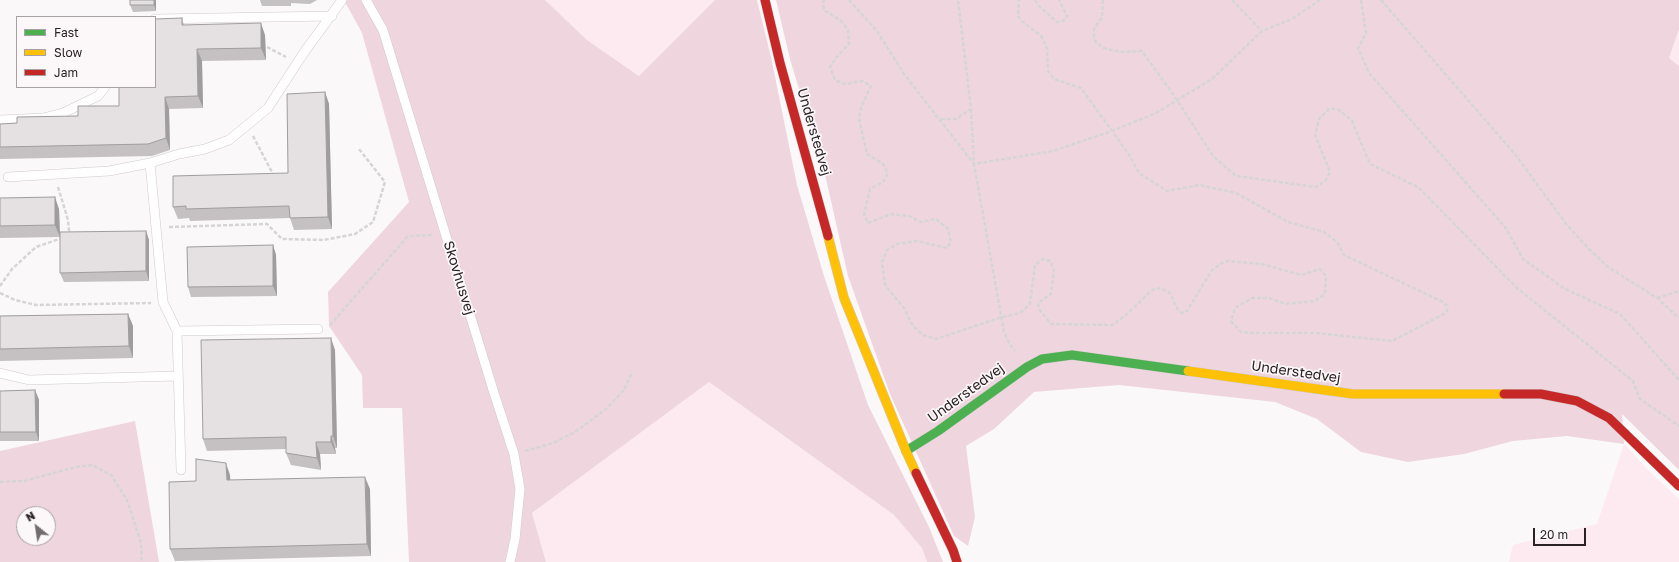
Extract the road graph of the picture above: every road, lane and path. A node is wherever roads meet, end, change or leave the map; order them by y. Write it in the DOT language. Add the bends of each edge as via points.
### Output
graph roads {
  1 [pos="342,0"];
  2 [pos="366,0"];
  3 [pos="764,0"];
  4 [pos="825,0"];
  5 [pos="849,0"];
  6 [pos="958,0"];
  7 [pos="1020,0"];
  8 [pos="1036,0"];
  9 [pos="1059,0"];
  10 [pos="1103,0"];
  11 [pos="1232,0"];
  12 [pos="1320,0"];
  13 [pos="1361,0"];
  14 [pos="1381,0"];
  15 [pos="332,16"];
  16 [pos="156,19"];
  17 [pos="1262,30"];
  18 [pos="267,46"];
  19 [pos="297,63"];
  20 [pos="104,88"];
  21 [pos="1177,100"];
  22 [pos="971,110"];
  23 [pos="940,119"];
  24 [pos="0,120"];
  25 [pos="247,126"];
  26 [pos="1112,131"];
  27 [pos="359,149"];
  28 [pos="150,163"];
  29 [pos="974,164"];
  30 [pos="54,175"];
  31 [pos="8,177"];
  32 [pos="275,179"];
  33 [pos="156,227"];
  34 [pos="446,235"];
  35 [pos="0,286"];
  36 [pos="1679,291"];
  37 [pos="0,293"];
  38 [pos="1657,298"];
  39 [pos="163,302"];
  40 [pos="1002,317"];
  41 [pos="1679,318"];
  42 [pos="329,326"];
  43 [pos="318,329"];
  44 [pos="177,331"];
  45 [pos="1027,367"];
  46 [pos="632,372"];
  47 [pos="0,373"];
  48 [pos="178,376"];
  49 [pos="1679,380"];
  50 [pos="1679,426"];
  51 [pos="906,451"];
  52 [pos="514,454"];
  53 [pos="181,470"];
  54 [pos="0,482"];
  55 [pos="1679,486"];
  56 [pos="142,562"];
  57 [pos="510,562"];
  58 [pos="957,562"];
  1 -- 15 [label="lane"];
  2 -- 34 [label="lane, Skovhusvej" via="383,30"];
  3 -- 51 [label="street, Understedvej" via="844,298"];
  4 -- 40 [label="path" via="824,10 841,21 848,30 849,44 830,67 835,80 844,84 863,81 871,86 859,118 867,154 883,164 888,173 883,182 870,189 864,214 868,223 891,214 909,216 920,222 936,219 948,229 951,242 947,248 917,241 897,244 887,250 882,262 885,285 904,308 913,326 924,335 936,339"];
  5 -- 23 [label="path" via="877,31 904,74"];
  6 -- 22 [label="path"];
  7 -- 26 [label="path" via="1018,16 1041,36 1047,48 1048,71 1054,79 1081,88"];
  8 -- 9 [label="path" via="1038,5 1057,22 1061,22 1067,16"];
  10 -- 21 [label="path" via="1102,17 1094,29 1096,42 1103,48 1121,52 1142,51"];
  11 -- 17 [label="path"];
  12 -- 17 [label="path" via="1292,19"];
  13 -- 49 [label="path" via="1366,33 1358,48 1369,73 1505,227 1523,259 1565,289 1620,314"];
  14 -- 38 [label="path" via="1514,153 1567,225 1588,248 1608,267"];
  15 -- 16 [label="lane"];
  15 -- 19 [label="lane"];
  17 -- 21 [label="path" via="1212,79"];
  18 -- 19 [label="path"];
  19 -- 25 [label="lane" via="268,108"];
  20 -- 24 [label="lane" via="98,96 64,113 43,118"];
  21 -- 26 [label="path" via="1156,113"];
  21 -- 50 [label="path" via="1213,156 1236,176 1316,187 1326,180 1330,172 1316,135 1320,119 1330,108 1339,110 1352,121 1370,164 1418,187 1517,288 1633,382 1640,399"];
  22 -- 23 [label="path" via="956,119"];
  22 -- 29 [label="path"];
  23 -- 29 [label="path"];
  25 -- 28 [label="lane" via="229,140"];
  25 -- 32 [label="path"];
  26 -- 29 [label="path" via="1053,150"];
  26 -- 40 [label="path" via="1139,173 1167,191 1199,185 1236,193 1288,222 1324,232 1337,242 1344,255 1443,302 1447,306 1447,311 1392,341 1316,333 1241,332 1231,321 1235,308 1252,298 1270,298 1286,304 1315,301 1325,294 1326,276 1320,269 1301,275 1262,264 1225,261 1212,270 1187,311 1182,313 1170,293 1160,288 1152,290 1112,325 1051,324 1039,309 1038,303 1051,294 1054,270 1050,261 1043,259 1035,265 1030,304 1020,313"];
  27 -- 33 [label="path" via="385,182 373,222 355,234 324,240 282,239 267,224"];
  28 -- 30 [label="lane" via="109,171"];
  28 -- 33 [label="lane"];
  29 -- 40 [label="path"];
  30 -- 31 [label="lane"];
  30 -- 35 [label="path" via="69,231 61,239 36,247 12,269"];
  33 -- 39 [label="lane"];
  34 -- 42 [label="path" via="408,236"];
  34 -- 52 [label="lane, Skovhusvej"];
  36 -- 38 [label="path"];
  37 -- 39 [label="path" via="36,305"];
  38 -- 41 [label="path"];
  39 -- 44 [label="lane"];
  40 -- 45 [label="path" via="1009,343"];
  43 -- 44 [label="lane"];
  44 -- 48 [label="lane"];
  45 -- 51 [label="street, Understedvej"];
  45 -- 55 [label="street, Understedvej" via="1042,359 1072,355 1353,394 1541,394 1577,401 1609,418"];
  46 -- 52 [label="path" via="624,390 615,400 575,432 553,443"];
  47 -- 48 [label="lane" via="29,380"];
  48 -- 53 [label="lane"];
  51 -- 58 [label="street, Understedvej"];
  52 -- 57 [label="lane, Skovhusvej" via="520,489"];
  54 -- 56 [label="path" via="24,481 92,465 111,475 127,500 140,543"];
}
